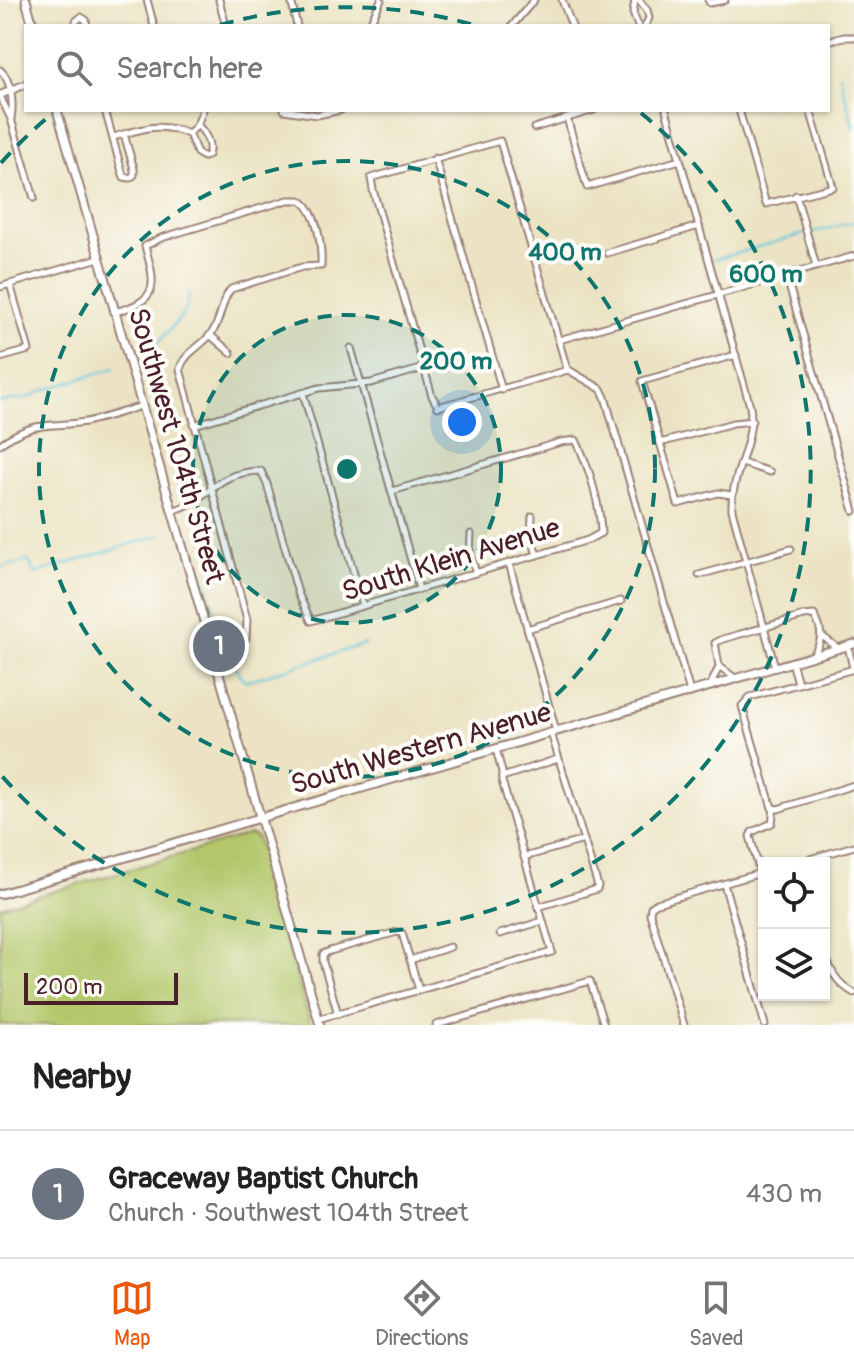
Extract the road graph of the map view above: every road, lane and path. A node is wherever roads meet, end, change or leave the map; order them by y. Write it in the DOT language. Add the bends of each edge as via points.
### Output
graph roads {
  1 [pos="26,0"];
  2 [pos="147,0"];
  3 [pos="219,0"];
  4 [pos="291,0"];
  5 [pos="381,0"];
  6 [pos="534,0"];
  7 [pos="562,0"];
  8 [pos="637,0"];
  9 [pos="725,0"];
  10 [pos="709,2"];
  11 [pos="32,24"];
  12 [pos="153,24"];
  13 [pos="225,24"];
  14 [pos="297,24"];
  15 [pos="370,24"];
  16 [pos="514,24"];
  17 [pos="571,24"];
  18 [pos="637,24"];
  19 [pos="646,24"];
  20 [pos="854,37"];
  21 [pos="830,40"];
  22 [pos="0,70"];
  23 [pos="24,88"];
  24 [pos="10,92"];
  25 [pos="0,96"];
  26 [pos="58,112"];
  27 [pos="106,112"];
  28 [pos="202,112"];
  29 [pos="297,112"];
  30 [pos="331,112"];
  31 [pos="587,112"];
  32 [pos="667,112"];
  33 [pos="740,112"];
  34 [pos="811,112"];
  35 [pos="567,118"];
  36 [pos="11,119"];
  37 [pos="197,125"];
  38 [pos="534,128"];
  39 [pos="124,134"];
  40 [pos="189,134"];
  41 [pos="113,137"];
  42 [pos="435,158"];
  43 [pos="680,160"];
  44 [pos="796,195"];
  45 [pos="34,198"];
  46 [pos="699,226"];
  47 [pos="607,253"];
  48 [pos="99,258"];
  49 [pos="854,258"];
  50 [pos="816,266"];
  51 [pos="786,275"];
  52 [pos="10,284"];
  53 [pos="0,287"];
  54 [pos="719,294"];
  55 [pos="115,312"];
  56 [pos="210,335"];
  57 [pos="559,340"];
  58 [pos="351,348"];
  59 [pos="231,353"];
  60 [pos="736,355"];
  61 [pos="0,358"];
  62 [pos="424,368"];
  63 [pos="568,370"];
  64 [pos="361,385"];
  65 [pos="502,390"];
  66 [pos="303,393"];
  67 [pos="141,406"];
  68 [pos="752,421"];
  69 [pos="194,425"];
  70 [pos="660,443"];
  71 [pos="0,444"];
  72 [pos="742,463"];
  73 [pos="770,472"];
  74 [pos="211,486"];
  75 [pos="392,491"];
  76 [pos="732,495"];
  77 [pos="171,511"];
  78 [pos="854,511"];
  79 [pos="532,516"];
  80 [pos="471,534"];
  81 [pos="791,549"];
  82 [pos="537,555"];
  83 [pos="745,561"];
  84 [pos="509,563"];
  85 [pos="476,573"];
  86 [pos="699,575"];
  87 [pos="419,589"];
  88 [pos="621,601"];
  89 [pos="363,606"];
  90 [pos="764,627"];
  91 [pos="527,629"];
  92 [pos="822,636"];
  93 [pos="246,638"];
  94 [pos="847,646"];
  95 [pos="812,656"];
  96 [pos="792,662"];
  97 [pos="719,666"];
  98 [pos="775,667"];
  99 [pos="854,668"];
  100 [pos="736,679"];
  101 [pos="798,683"];
  102 [pos="710,686"];
  103 [pos="690,692"];
  104 [pos="554,732"];
  105 [pos="496,749"];
  106 [pos="558,759"];
  107 [pos="502,777"];
  108 [pos="854,785"];
  109 [pos="774,808"];
  110 [pos="259,819"];
  111 [pos="584,840"];
  112 [pos="854,846"];
  113 [pos="524,857"];
  114 [pos="818,857"];
  115 [pos="758,860"];
  116 [pos="758,873"];
  117 [pos="724,884"];
  118 [pos="0,894"];
  119 [pos="538,907"];
  120 [pos="543,921"];
  121 [pos="500,934"];
  122 [pos="450,947"];
  123 [pos="410,960"];
  124 [pos="830,967"];
  125 [pos="419,990"];
  126 [pos="854,993"];
  127 [pos="338,1014"];
  128 [pos="319,1022"];
  129 [pos="436,1025"];
  130 [pos="604,1025"];
  131 [pos="684,1025"];
  132 [pos="765,1025"];
  1 -- 11 [label="main road"];
  2 -- 12 [label="street"];
  3 -- 13 [label="street"];
  4 -- 14 [label="street"];
  5 -- 15 [label="street"];
  6 -- 16 [label="street"];
  7 -- 17 [label="street"];
  8 -- 18 [label="street" via="633,13"];
  8 -- 19 [label="street" via="647,10"];
  9 -- 10 [label="street"];
  20 -- 21 [label="street"];
  22 -- 24 [label="street"];
  23 -- 24 [label="street"];
  24 -- 25 [label="street"];
  24 -- 36 [label="street"];
  25 -- 36 [label="street"];
  26 -- 48 [label="main road, Southwest 104th Street"];
  27 -- 41 [label="street"];
  28 -- 37 [label="street"];
  29 -- 30 [label="street"];
  31 -- 35 [label="street"];
  32 -- 43 [label="street"];
  33 -- 44 [label="street" via="766,204"];
  34 -- 44 [label="street" via="833,187"];
  35 -- 38 [label="street"];
  35 -- 43 [label="street" via="587,187"];
  36 -- 45 [label="street"];
  37 -- 40 [label="street"];
  37 -- 40 [label="street" via="206,136 208,155 198,155"];
  39 -- 40 [label="street" via="158,126"];
  39 -- 41 [label="street"];
  39 -- 41 [label="street" via="134,169 130,178 123,175"];
  42 -- 57 [label="street" via="500,141"];
  42 -- 62 [label="street" via="371,178"];
  42 -- 65 [label="street"];
  43 -- 46 [label="street"];
  44 -- 50 [label="street"];
  46 -- 47 [label="street"];
  46 -- 54 [label="street"];
  48 -- 52 [label="street"];
  48 -- 55 [label="main road, Southwest 104th Street"];
  49 -- 50 [label="street"];
  50 -- 51 [label="street"];
  51 -- 54 [label="street"];
  51 -- 78 [label="street"];
  52 -- 53 [label="street"];
  52 -- 61 [label="street" via="29,350"];
  54 -- 57 [label="street"];
  54 -- 60 [label="street"];
  55 -- 56 [label="street" via="140,304 153,287 145,246 282,201 303,202 322,251 321,266 234,287"];
  55 -- 67 [label="main road, Southwest 104th Street"];
  56 -- 59 [label="street"];
  56 -- 69 [label="street" via="180,365"];
  57 -- 63 [label="street"];
  58 -- 64 [label="street"];
  60 -- 68 [label="street"];
  60 -- 70 [label="street" via="642,381"];
  62 -- 64 [label="street"];
  62 -- 65 [label="street" via="438,407"];
  63 -- 65 [label="street"];
  63 -- 103 [label="street" via="601,389 605,397"];
  64 -- 66 [label="street"];
  64 -- 75 [label="street"];
  66 -- 69 [label="street"];
  66 -- 89 [label="street"];
  67 -- 71 [label="street" via="89,421 42,424"];
  67 -- 77 [label="main road, Southwest 104th Street"];
  68 -- 70 [label="street"];
  68 -- 72 [label="street"];
  69 -- 74 [label="street"];
  70 -- 76 [label="street" via="678,504 718,493"];
  72 -- 73 [label="street"];
  72 -- 76 [label="street"];
  74 -- 77 [label="street" via="194,503"];
  74 -- 89 [label="street, South Klein Avenue" via="231,475 261,471 311,621"];
  74 -- 93 [label="street" via="247,620"];
  75 -- 82 [label="street, South Klein Avenue" via="576,440 601,533"];
  75 -- 87 [label="street"];
  76 -- 83 [label="street"];
  77 -- 110 [label="main road, Southwest 104th Street"];
  79 -- 82 [label="street"];
  80 -- 85 [label="street"];
  81 -- 83 [label="street"];
  82 -- 84 [label="street, South Klein Avenue"];
  83 -- 86 [label="street"];
  83 -- 90 [label="street"];
  84 -- 85 [label="street, South Klein Avenue"];
  84 -- 91 [label="street"];
  85 -- 87 [label="street, South Klein Avenue"];
  87 -- 89 [label="street, South Klein Avenue"];
  88 -- 91 [label="street"];
  90 -- 92 [label="street" via="814,615"];
  90 -- 97 [label="street" via="715,643"];
  90 -- 98 [label="street"];
  91 -- 104 [label="street"];
  92 -- 94 [label="street"];
  92 -- 95 [label="street"];
  94 -- 95 [label="main road, South Western Avenue"];
  94 -- 99 [label="street"];
  95 -- 96 [label="main road, South Western Avenue"];
  96 -- 98 [label="main road, South Western Avenue"];
  96 -- 101 [label="street"];
  97 -- 100 [label="street"];
  97 -- 102 [label="street"];
  98 -- 100 [label="main road, South Western Avenue"];
  99 -- 101 [label="street"];
  100 -- 102 [label="main road, South Western Avenue"];
  101 -- 109 [label="street" via="750,697 742,706"];
  102 -- 103 [label="main road, South Western Avenue"];
  103 -- 104 [label="main road, South Western Avenue"];
  104 -- 105 [label="main road, South Western Avenue"];
  104 -- 106 [label="street"];
  105 -- 107 [label="street"];
  105 -- 110 [label="main road, South Western Avenue"];
  106 -- 107 [label="street"];
  106 -- 111 [label="street"];
  107 -- 113 [label="street"];
  108 -- 109 [label="street"];
  109 -- 115 [label="street" via="772,823 750,836"];
  110 -- 118 [label="main road, South Western Avenue"];
  110 -- 128 [label="main road, Southwest 104th Street"];
  111 -- 113 [label="street"];
  111 -- 119 [label="street" via="597,889"];
  112 -- 114 [label="street"];
  113 -- 119 [label="street"];
  116 -- 117 [label="street"];
  117 -- 131 [label="street" via="653,905 650,914"];
  117 -- 132 [label="street"];
  119 -- 120 [label="street"];
  120 -- 121 [label="street"];
  120 -- 125 [label="street" via="552,952"];
  122 -- 123 [label="street"];
  123 -- 125 [label="street"];
  123 -- 127 [label="street" via="402,933 397,932 323,954"];
  124 -- 126 [label="street"];
  125 -- 127 [label="street"];
  127 -- 128 [label="street"];
  129 -- 130 [label="street" via="590,981"];
}
